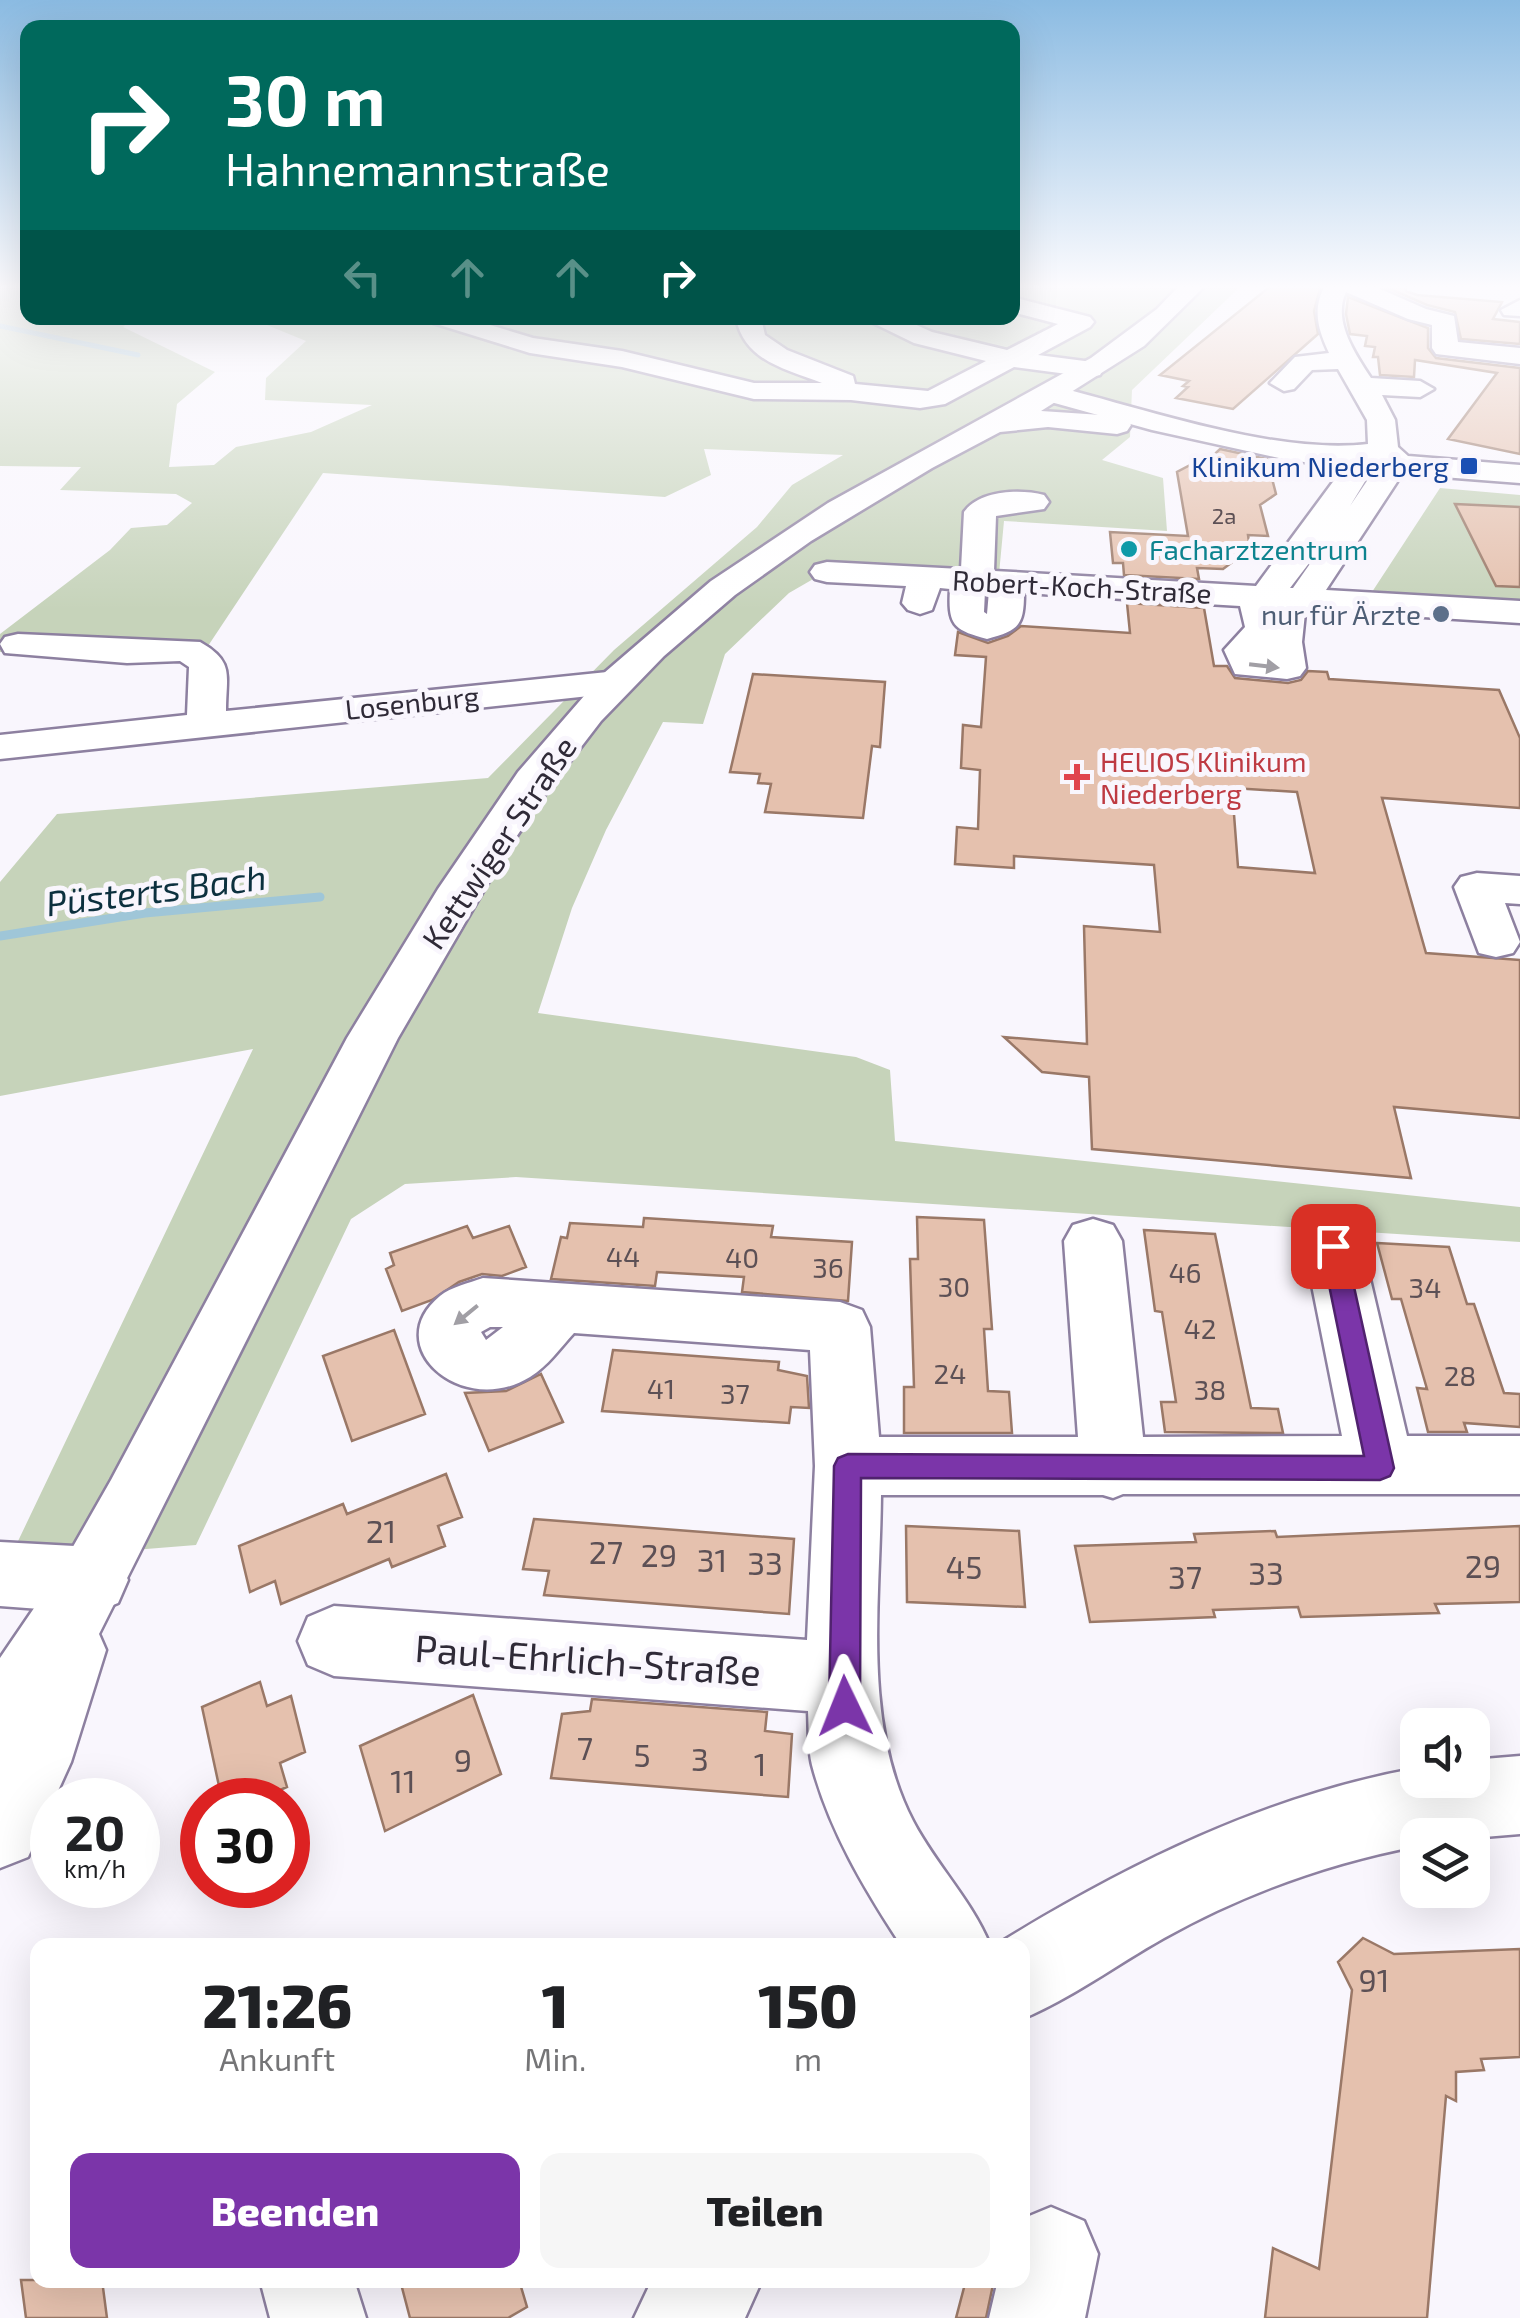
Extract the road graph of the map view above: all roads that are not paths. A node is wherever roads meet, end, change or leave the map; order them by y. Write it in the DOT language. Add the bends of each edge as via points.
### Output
graph roads {
  1 [pos="844,393"];
  2 [pos="944,393"];
  3 [pos="1049,393"];
  4 [pos="1102,393"];
  5 [pos="1376,393"];
  6 [pos="878,394"];
  7 [pos="1367,394"];
  8 [pos="1042,397"];
  9 [pos="1124,420"];
  10 [pos="982,429"];
  11 [pos="1370,467"];
  12 [pos="1520,474"];
  13 [pos="1520,484"];
  14 [pos="1033,502"];
  15 [pos="828,572"];
  16 [pos="984,581"];
  17 [pos="1265,597"];
  18 [pos="1304,599"];
  19 [pos="1520,612"];
  20 [pos="18,646"];
  21 [pos="617,682"];
  22 [pos="206,724"];
  23 [pos="0,747"];
  24 [pos="1520,890"];
  25 [pos="1496,942"];
  26 [pos="1093,1242"];
  27 [pos="1333,1246"];
  28 [pos="558,1309"];
  29 [pos="1520,1465"];
  30 [pos="848,1466"];
  31 [pos="1113,1468"];
  32 [pos="1380,1468"];
  33 [pos="0,1574"];
  34 [pos="92,1580"];
  35 [pos="334,1641"];
  36 [pos="842,1678"];
  37 [pos="0,1723"];
  38 [pos="1520,1794"];
  39 [pos="0,1829"];
  40 [pos="944,1938"];
  41 [pos="1030,1971"];
  42 [pos="309,2288"];
  43 [pos="708,2288"];
  44 [pos="318,2318"];
  45 [pos="682,2318"];
  1 -- 6 [label="street"];
  2 -- 6 [label="street" via="920,400"];
  3 -- 8 [label="street, Kettwiger Straße"];
  4 -- 9 [label="street"];
  5 -- 7 [label="street"];
  7 -- 11 [label="street"];
  7 -- 11 [label="street" via="1383,424 1384,451"];
  8 -- 9 [label="street"];
  8 -- 10 [label="street, Kettwiger Straße"];
  9 -- 10 [label="street" via="1048,418"];
  9 -- 11 [label="street" via="1202,444"];
  10 -- 21 [label="street, Kettwiger Straße" via="772,550"];
  11 -- 12 [label="street"];
  11 -- 13 [label="street"];
  11 -- 17 [label="street, Robert-Koch-Straße"];
  11 -- 18 [label="street, Robert-Koch-Straße"];
  14 -- 16 [label="street" via="995,504 980,512"];
  15 -- 16 [label="street, Robert-Koch-Straße" via="922,590"];
  16 -- 17 [label="street, Robert-Koch-Straße"];
  17 -- 18 [label="street, Robert-Koch-Straße"];
  17 -- 18 [label="street, Robert-Koch-Straße, one-way" via="1258,606 1263,629 1242,650 1248,666 1287,668 1288,609"];
  18 -- 19 [label="street, Robert-Koch-Straße" via="1457,621"];
  20 -- 22 [label="street" via="187,650 208,662"];
  21 -- 22 [label="street, Losenburg"];
  21 -- 34 [label="street, Kettwiger Straße" via="525,790 378,1026"];
  22 -- 23 [label="street, Losenburg"];
  24 -- 25 [label="street" via="1477,887"];
  26 -- 31 [label="street"];
  27 -- 32 [label="street"];
  28 -- 30 [label="street" via="840,1328"];
  29 -- 32 [label="street"];
  30 -- 31 [label="street"];
  30 -- 36 [label="street"];
  31 -- 32 [label="street"];
  33 -- 34 [label="street"];
  34 -- 37 [label="street, Kettwiger Straße"];
  34 -- 39 [label="street, Kettwiger Straße" via="33,1762"];
  35 -- 36 [label="street, Paul-Ehrlich-Straße"];
  36 -- 40 [label="street" via="850,1764 886,1850"];
  38 -- 41 [label="street" via="1461,1798 1351,1822 1244,1856 1157,1894"];
  42 -- 44 [label="street"];
  43 -- 45 [label="street"];
}
